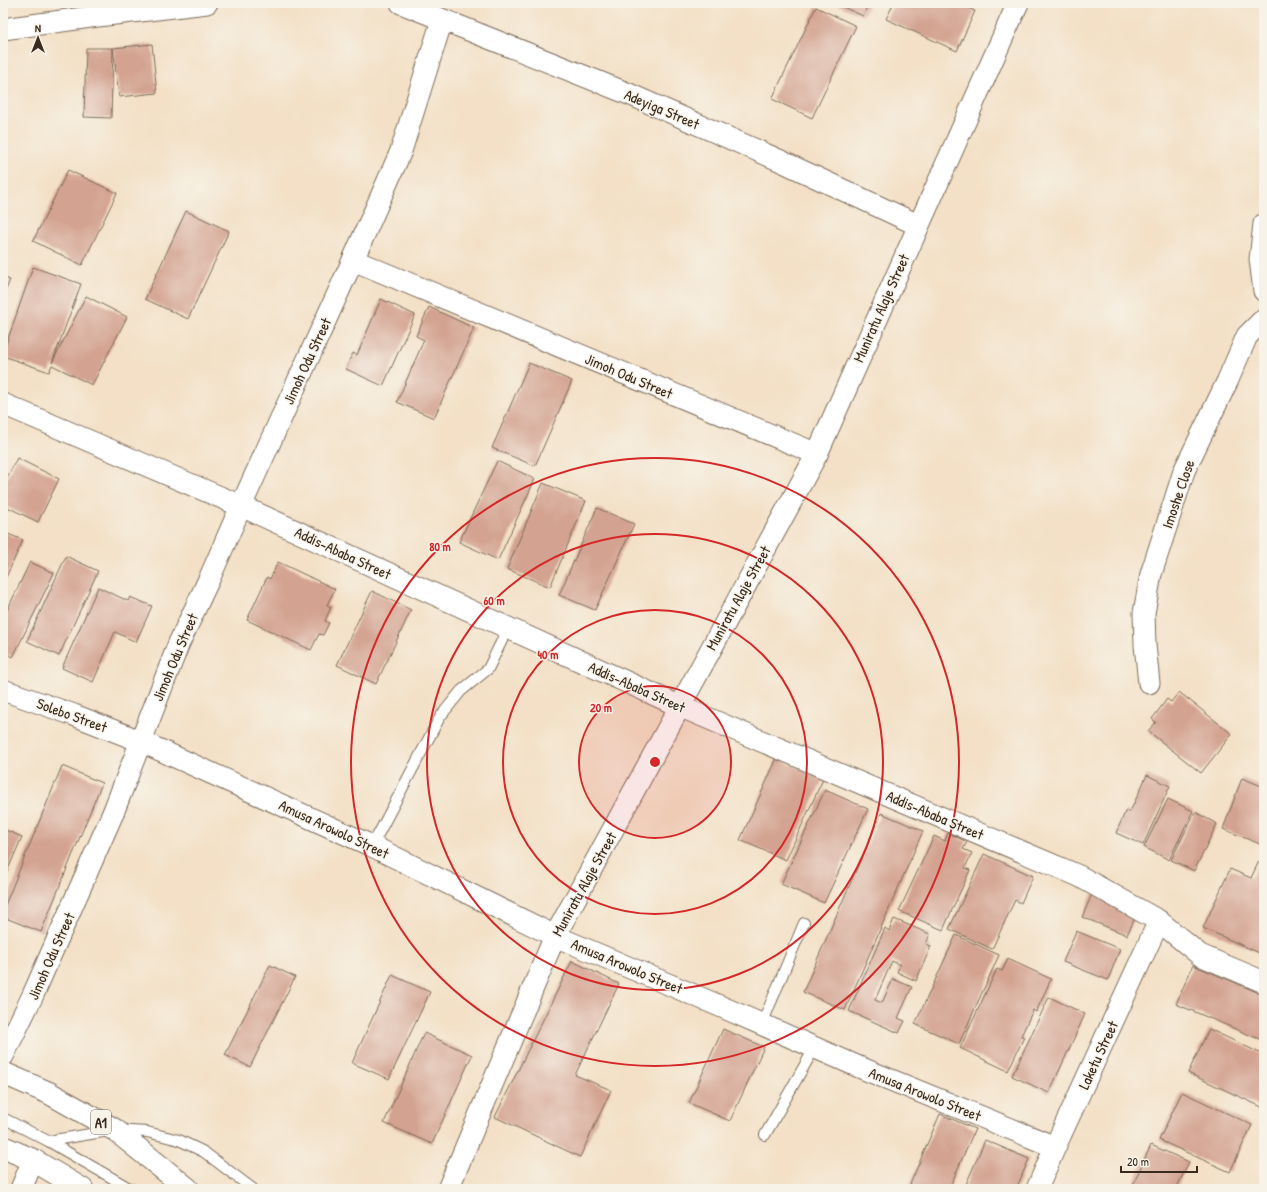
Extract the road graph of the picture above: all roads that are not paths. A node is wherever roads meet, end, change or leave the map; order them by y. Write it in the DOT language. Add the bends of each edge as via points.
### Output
graph roads {
  1 [pos="207,3"];
  2 [pos="401,3"];
  3 [pos="1018,3"];
  4 [pos="442,20"];
  5 [pos="3,30"];
  6 [pos="1264,224"];
  7 [pos="918,225"];
  8 [pos="353,260"];
  9 [pos="1264,291"];
  10 [pos="1264,321"];
  11 [pos="3,404"];
  12 [pos="817,454"];
  13 [pos="241,506"];
  14 [pos="508,628"];
  15 [pos="1149,683"];
  16 [pos="3,690"];
  17 [pos="679,706"];
  18 [pos="140,741"];
  19 [pos="372,846"];
  20 [pos="1159,921"];
  21 [pos="804,923"];
  22 [pos="555,936"];
  23 [pos="1264,982"];
  24 [pos="762,1024"];
  25 [pos="814,1048"];
  26 [pos="3,1056"];
  27 [pos="3,1073"];
  28 [pos="3,1118"];
  29 [pos="115,1130"];
  30 [pos="765,1134"];
  31 [pos="48,1141"];
  32 [pos="3,1147"];
  33 [pos="1056,1147"];
  34 [pos="32,1160"];
  35 [pos="21,1189"];
  36 [pos="82,1189"];
  37 [pos="130,1189"];
  38 [pos="188,1189"];
  39 [pos="253,1189"];
  40 [pos="448,1189"];
  41 [pos="1037,1189"];
  1 -- 5 [label="street"];
  2 -- 4 [label="street, Adeyiga Street"];
  3 -- 7 [label="street, Muniratu Alaje Street"];
  4 -- 7 [label="street, Adeyiga Street" via="636,97"];
  4 -- 8 [label="street, Jimoh Odu Street" via="401,151"];
  6 -- 9 [label="street" via="1260,259"];
  7 -- 12 [label="street, Muniratu Alaje Street"];
  8 -- 12 [label="street, Jimoh Odu Street"];
  8 -- 13 [label="street, Jimoh Odu Street"];
  10 -- 15 [label="street, Imoshe Close" via="1247,336 1184,471 1151,574 1144,613"];
  11 -- 13 [label="street, Addis-Ababa Street"];
  12 -- 17 [label="street, Muniratu Alaje Street"];
  13 -- 14 [label="street, Addis-Ababa Street"];
  13 -- 18 [label="street, Jimoh Odu Street" via="179,643"];
  14 -- 17 [label="street, Addis-Ababa Street"];
  14 -- 19 [label="lane" via="488,669 460,691 440,717"];
  16 -- 18 [label="street, Solebo Street"];
  17 -- 20 [label="street, Addis-Ababa Street" via="1079,876"];
  17 -- 22 [label="street, Muniratu Alaje Street"];
  18 -- 19 [label="street, Amusa Arowolo Street"];
  18 -- 26 [label="street, Jimoh Odu Street" via="82,886"];
  19 -- 22 [label="street, Amusa Arowolo Street"];
  20 -- 23 [label="street, Addis-Ababa Street" via="1200,955"];
  20 -- 33 [label="street, Laketu Street"];
  21 -- 24 [label="lane"];
  22 -- 24 [label="street, Amusa Arowolo Street"];
  22 -- 40 [label="street, Muniratu Alaje Street"];
  24 -- 25 [label="street, Amusa Arowolo Street"];
  25 -- 30 [label="lane"];
  25 -- 33 [label="street, Amusa Arowolo Street"];
  27 -- 29 [label="highway, A1" via="48,1093"];
  28 -- 31 [label="lane"];
  29 -- 31 [label="lane"];
  29 -- 38 [label="highway, A1"];
  29 -- 39 [label="lane" via="147,1132 179,1140 204,1152"];
  31 -- 37 [label="lane"];
  32 -- 34 [label="highway"];
  33 -- 41 [label="street, Laketu Street"];
  34 -- 35 [label="street"];
  34 -- 36 [label="highway"];
}
